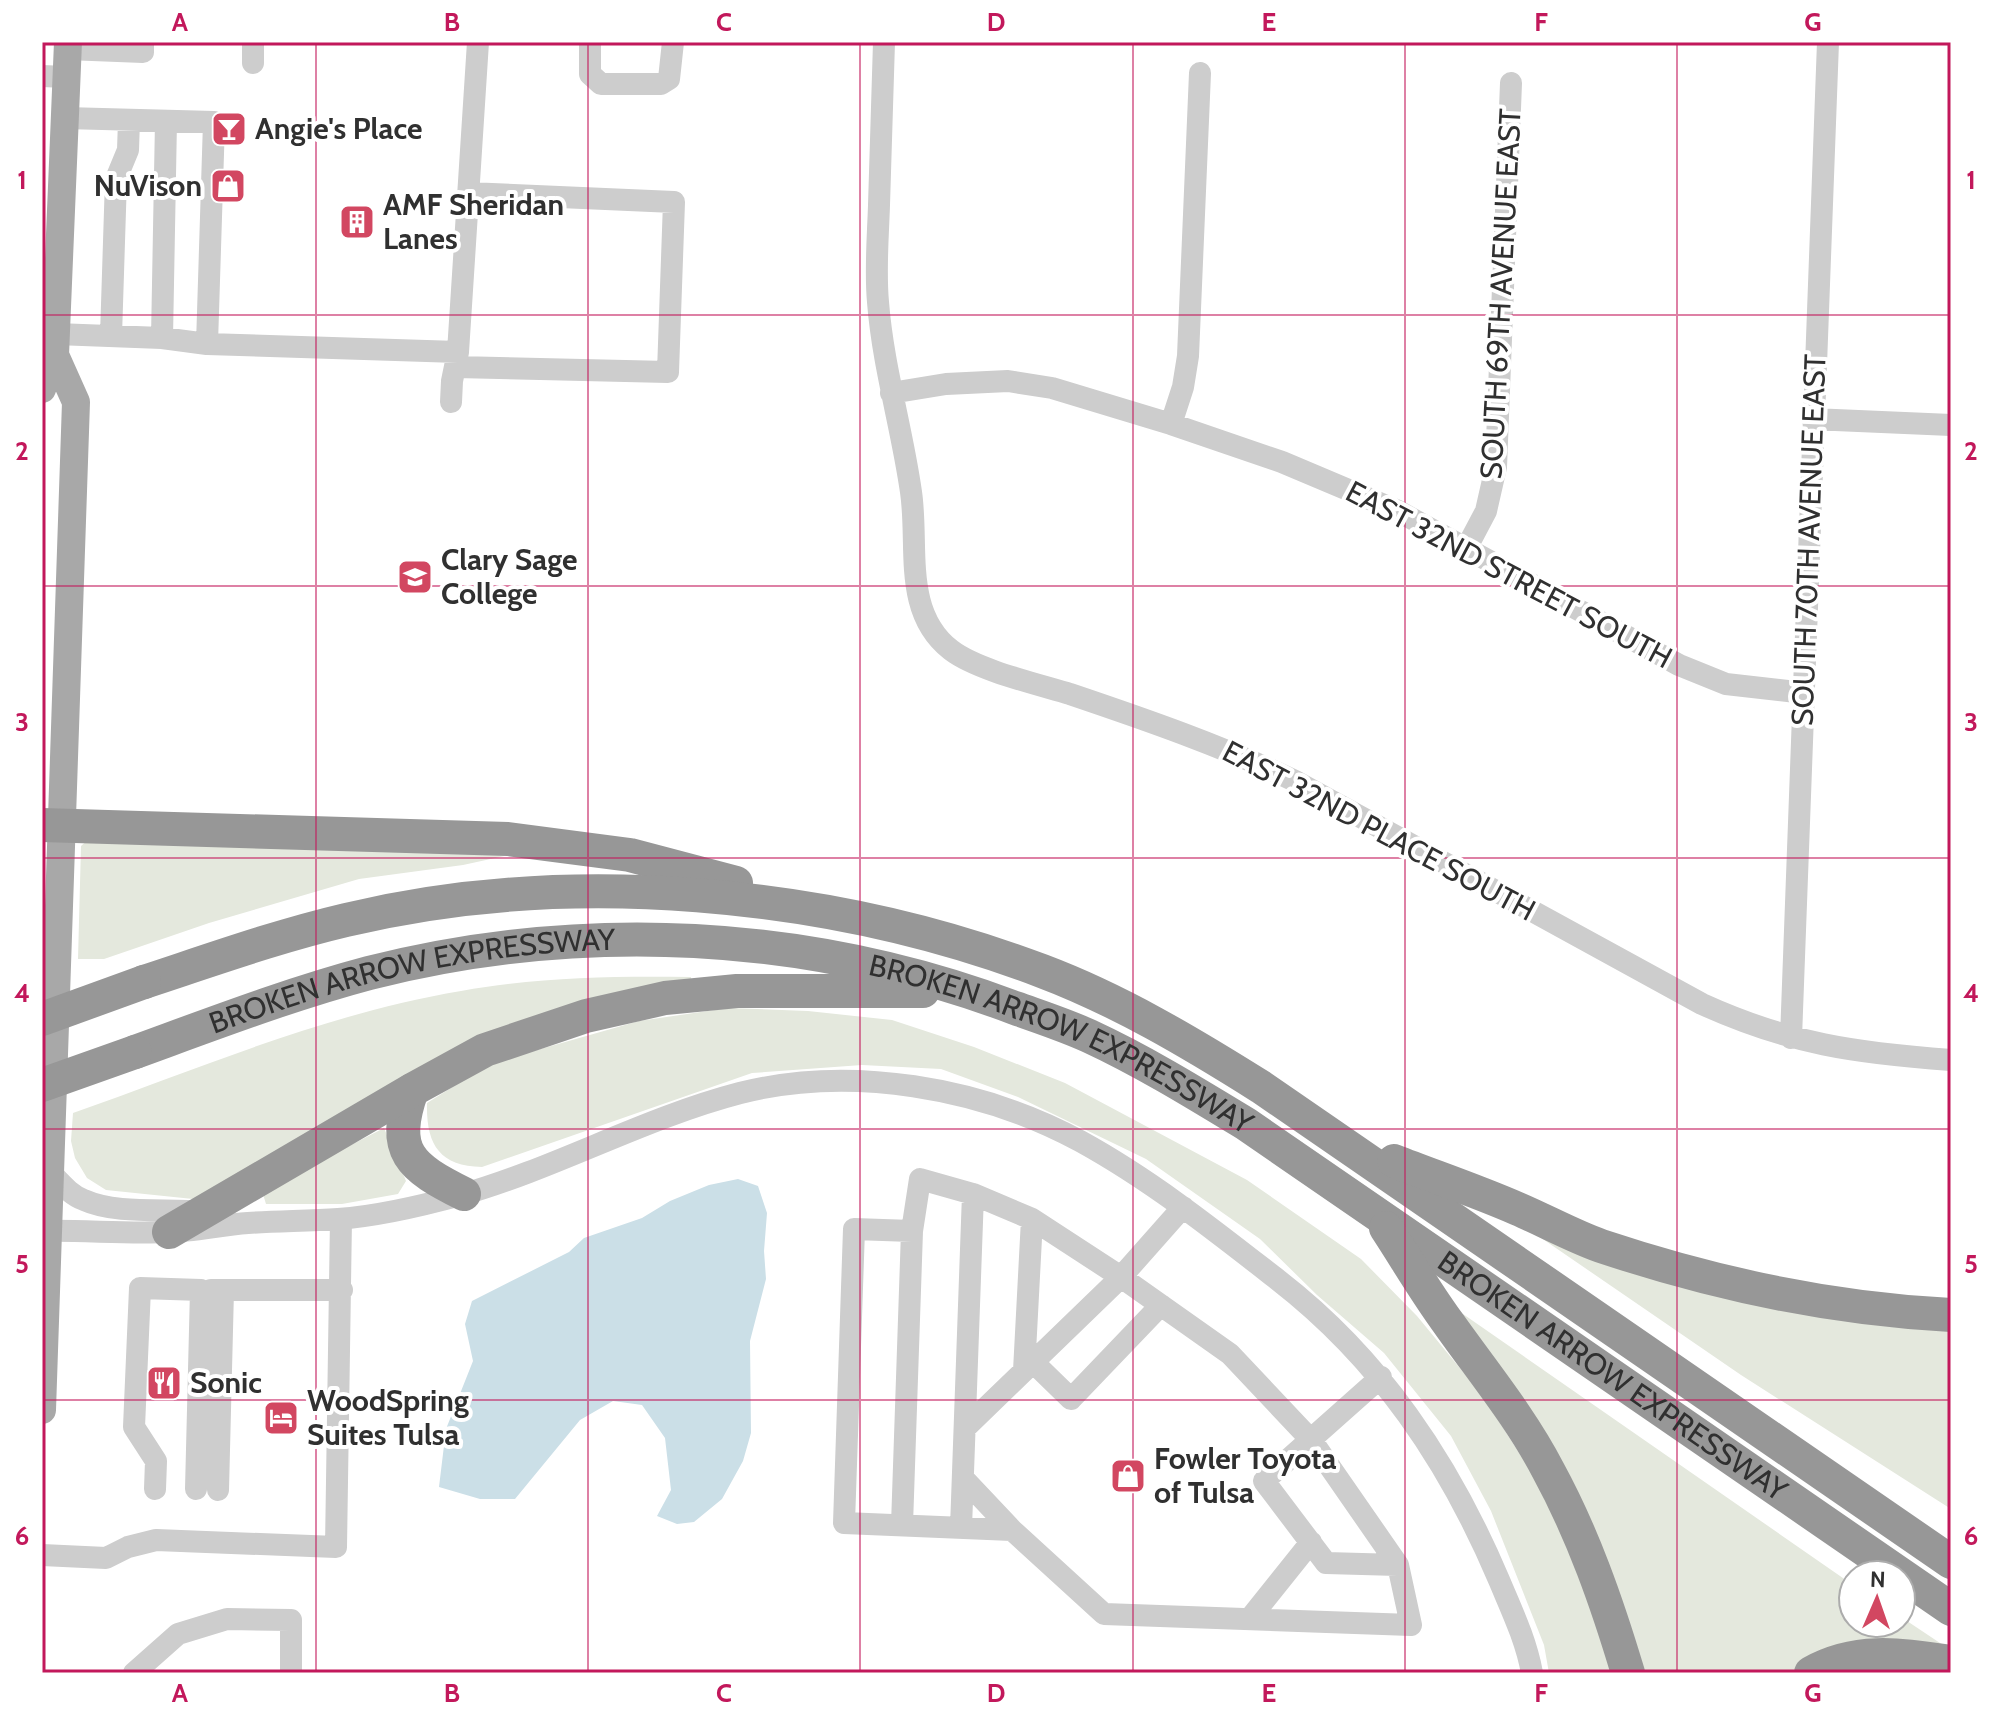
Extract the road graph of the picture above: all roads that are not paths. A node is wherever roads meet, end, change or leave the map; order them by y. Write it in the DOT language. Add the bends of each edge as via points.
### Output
graph roads {
  1 [pos="143,42"];
  2 [pos="478,42"];
  3 [pos="590,42"];
  4 [pos="673,42"];
  5 [pos="884,42"];
  6 [pos="1828,42"];
  7 [pos="68,45"];
  8 [pos="1200,73"];
  9 [pos="54,76"];
  10 [pos="1511,83"];
  11 [pos="65,118"];
  12 [pos="129,120"];
  13 [pos="166,121"];
  14 [pos="468,193"];
  15 [pos="51,232"];
  16 [pos="111,336"];
  17 [pos="162,338"];
  18 [pos="207,344"];
  19 [pos="51,348"];
  20 [pos="457,359"];
  21 [pos="42,389"];
  22 [pos="891,393"];
  23 [pos="451,402"];
  24 [pos="1812,419"];
  25 [pos="1171,424"];
  26 [pos="1951,425"];
  27 [pos="1467,547"];
  28 [pos="1805,693"];
  29 [pos="52,825"];
  30 [pos="894,925"];
  31 [pos="971,991"];
  32 [pos="42,1019"];
  33 [pos="1791,1038"];
  34 [pos="1951,1060"];
  35 [pos="42,1085"];
  36 [pos="412,1090"];
  37 [pos="1341,1140"];
  38 [pos="50,1172"];
  39 [pos="464,1194"];
  40 [pos="973,1194"];
  41 [pos="1183,1207"];
  42 [pos="202,1211"];
  43 [pos="1377,1214"];
  44 [pos="341,1219"];
  45 [pos="1032,1219"];
  46 [pos="243,1224"];
  47 [pos="45,1231"];
  48 [pos="912,1231"];
  49 [pos="169,1232"];
  50 [pos="1121,1277"];
  51 [pos="212,1290"];
  52 [pos="342,1290"];
  53 [pos="1161,1305"];
  54 [pos="1951,1315"];
  55 [pos="1028,1367"];
  56 [pos="1381,1377"];
  57 [pos="42,1410"];
  58 [pos="965,1428"];
  59 [pos="1312,1441"];
  60 [pos="963,1478"];
  61 [pos="155,1489"];
  62 [pos="207,1490"];
  63 [pos="902,1525"];
  64 [pos="961,1528"];
  65 [pos="1012,1530"];
  66 [pos="1311,1542"];
  67 [pos="42,1555"];
  68 [pos="1951,1562"];
  69 [pos="1398,1565"];
  70 [pos="1951,1609"];
  71 [pos="1251,1617"];
  72 [pos="1951,1662"];
  73 [pos="134,1673"];
  74 [pos="291,1673"];
  75 [pos="1532,1673"];
  76 [pos="1628,1673"];
  77 [pos="1811,1673"];
  1 -- 7 [label="street" via="143,52"];
  2 -- 14 [label="street"];
  3 -- 4 [label="street" via="590,74 601,84 661,84 669,79"];
  5 -- 22 [label="street" via="877,299"];
  6 -- 24 [label="street, SOUTH 70TH AVENUE EAST"];
  7 -- 9 [label="main road"];
  8 -- 25 [label="street" via="1188,356"];
  9 -- 11 [label="main road"];
  10 -- 27 [label="street, SOUTH 69TH AVENUE EAST" via="1496,467 1486,511"];
  11 -- 12 [label="street"];
  11 -- 15 [label="main road"];
  12 -- 13 [label="street"];
  12 -- 16 [label="street" via="128,150 116,179"];
  13 -- 17 [label="street"];
  13 -- 18 [label="street" via="214,122"];
  14 -- 20 [label="street"];
  14 -- 20 [label="street" via="674,202 668,372"];
  15 -- 19 [label="main road"];
  16 -- 17 [label="street"];
  16 -- 19 [label="street"];
  17 -- 18 [label="street"];
  18 -- 20 [label="street"];
  19 -- 21 [label="main road"];
  19 -- 29 [label="main road" via="76,402"];
  20 -- 23 [label="street"];
  22 -- 25 [label="street, EAST 32ND STREET SOUTH" via="1008,381 1052,388"];
  22 -- 33 [label="street, EAST 32ND PLACE SOUTH" via="905,450 915,520 915,577 924,617 951,651 1243,755 1702,1004"];
  24 -- 26 [label="street"];
  24 -- 28 [label="street, SOUTH 70TH AVENUE EAST"];
  25 -- 27 [label="street, EAST 32ND STREET SOUTH" via="1342,486"];
  27 -- 28 [label="street, EAST 32ND STREET SOUTH" via="1679,665 1726,684"];
  28 -- 33 [label="street, SOUTH 70TH AVENUE EAST"];
  29 -- 30 [label="highway" via="508,839 630,855"];
  29 -- 38 [label="main road"];
  30 -- 32 [label="highway, BROKEN ARROW EXPRESSWAY, bridge" via="699,895 510,897 347,920 218,957"];
  30 -- 37 [label="highway, BROKEN ARROW EXPRESSWAY" via="1044,972 1126,1010 1200,1049"];
  31 -- 35 [label="highway, BROKEN ARROW EXPRESSWAY, bridge" via="866,964 754,945 640,938 564,941 369,973"];
  31 -- 36 [label="highway" via="737,991 665,998 586,1016 485,1050"];
  31 -- 43 [label="highway, BROKEN ARROW EXPRESSWAY" via="1129,1055 1246,1124"];
  33 -- 34 [label="street, EAST 32ND PLACE SOUTH" via="1883,1056"];
  36 -- 39 [label="highway" via="402,1126 410,1158 435,1180"];
  36 -- 42 [label="highway"];
  37 -- 54 [label="highway" via="1598,1245 1674,1268 1823,1303"];
  37 -- 68 [label="highway, BROKEN ARROW EXPRESSWAY"];
  38 -- 42 [label="street" via="87,1202"];
  38 -- 47 [label="main road"];
  39 -- 41 [label="street" via="741,1093 819,1082 874,1082 972,1098 1015,1113 1077,1139"];
  39 -- 44 [label="street"];
  40 -- 45 [label="street"];
  40 -- 48 [label="street" via="920,1179"];
  40 -- 58 [label="street"];
  41 -- 50 [label="street"];
  41 -- 56 [label="street" via="1312,1307"];
  42 -- 46 [label="street"];
  42 -- 49 [label="highway"];
  43 -- 70 [label="highway, BROKEN ARROW EXPRESSWAY"];
  43 -- 76 [label="highway" via="1548,1468 1577,1528"];
  44 -- 46 [label="street"];
  44 -- 52 [label="street"];
  45 -- 50 [label="street"];
  45 -- 55 [label="street"];
  46 -- 49 [label="street"];
  47 -- 49 [label="street"];
  47 -- 57 [label="main road"];
  48 -- 63 [label="street"];
  48 -- 63 [label="street" via="854,1229 851,1306 844,1523"];
  50 -- 53 [label="street"];
  50 -- 55 [label="street"];
  51 -- 52 [label="street"];
  51 -- 61 [label="street" via="140,1288 134,1427 156,1461"];
  51 -- 62 [label="street"];
  52 -- 67 [label="street" via="336,1547 156,1540 106,1558"];
  53 -- 55 [label="street" via="1071,1399"];
  53 -- 59 [label="street" via="1230,1354"];
  55 -- 58 [label="street"];
  56 -- 59 [label="street"];
  56 -- 75 [label="street" via="1438,1459 1482,1540 1528,1649"];
  58 -- 60 [label="street"];
  59 -- 66 [label="street" via="1264,1481"];
  59 -- 69 [label="street"];
  60 -- 64 [label="street"];
  60 -- 65 [label="street"];
  63 -- 64 [label="street"];
  64 -- 65 [label="street"];
  65 -- 71 [label="street" via="1104,1614"];
  66 -- 69 [label="street" via="1326,1563"];
  66 -- 71 [label="street"];
  69 -- 71 [label="street" via="1411,1625"];
  72 -- 77 [label="highway" via="1869,1654"];
  73 -- 74 [label="street" via="178,1634 227,1619 291,1620"];
}
